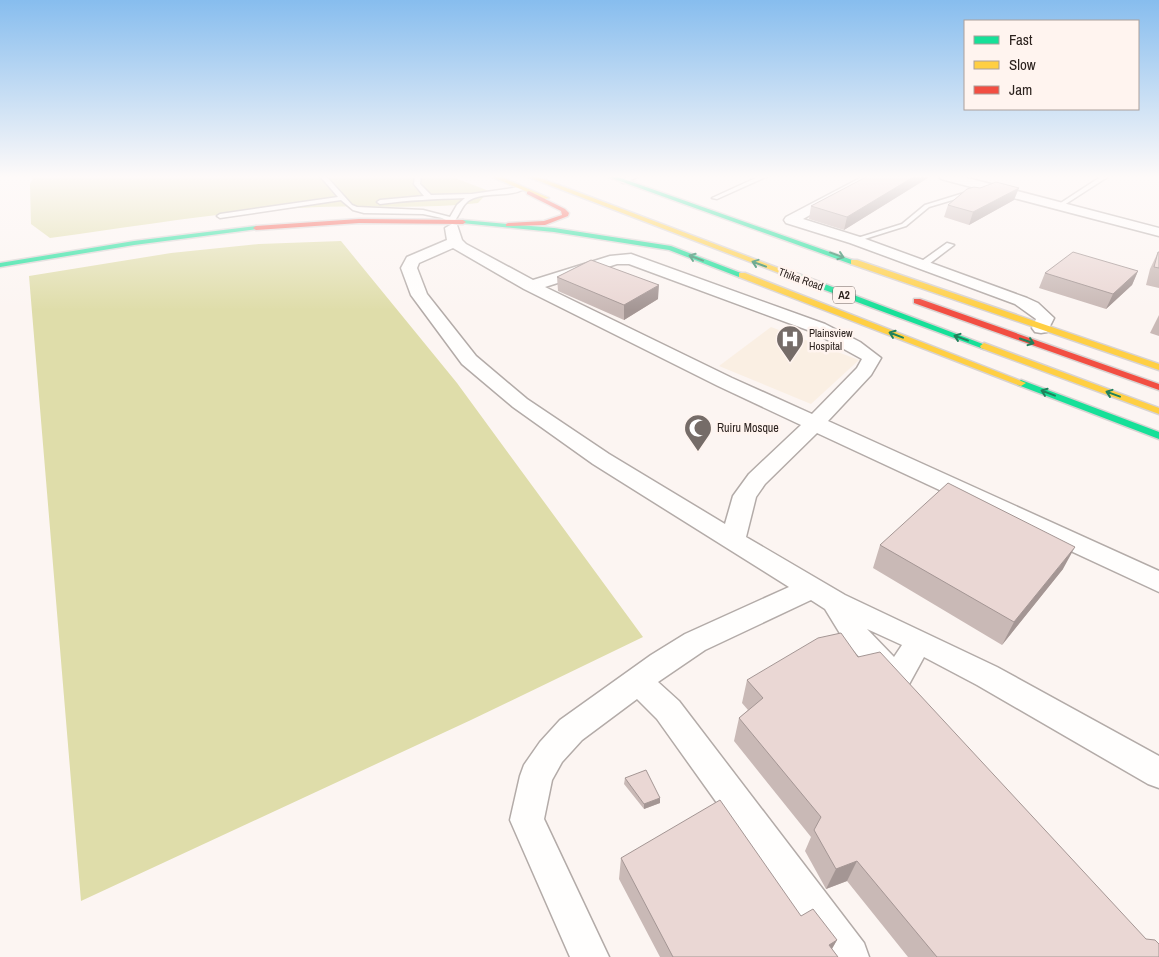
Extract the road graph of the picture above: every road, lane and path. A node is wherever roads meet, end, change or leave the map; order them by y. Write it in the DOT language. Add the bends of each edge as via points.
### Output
graph roads {
  1 [pos="449,221"];
  2 [pos="454,221"];
  3 [pos="554,221"];
  4 [pos="646,221"];
  5 [pos="738,221"];
  6 [pos="793,221"];
  7 [pos="908,221"];
  8 [pos="1115,221"];
  9 [pos="798,222"];
  10 [pos="508,225"];
  11 [pos="626,230"];
  12 [pos="454,231"];
  13 [pos="771,232"];
  14 [pos="1159,232"];
  15 [pos="855,240"];
  16 [pos="950,245"];
  17 [pos="671,248"];
  18 [pos="0,265"];
  19 [pos="922,265"];
  20 [pos="530,286"];
  21 [pos="902,296"];
  22 [pos="828,309"];
  23 [pos="808,324"];
  24 [pos="1041,328"];
  25 [pos="1159,367"];
  26 [pos="1159,387"];
  27 [pos="1159,411"];
  28 [pos="814,424"];
  29 [pos="1159,436"];
  30 [pos="733,539"];
  31 [pos="1159,582"];
  32 [pos="824,595"];
  33 [pos="919,641"];
  34 [pos="638,681"];
  35 [pos="1159,773"];
  36 [pos="590,957"];
  37 [pos="850,957"];
  1 -- 12 [label="lane"];
  2 -- 12 [label="lane"];
  3 -- 10 [label="main road"];
  27 -- 4 [label="main road, Thika Road / A2, one-way"];
  5 -- 13 [label="main road"];
  6 -- 9 [label="street"];
  7 -- 15 [label="lane"];
  8 -- 14 [label="street"];
  9 -- 13 [label="street"];
  9 -- 15 [label="street"];
  10 -- 12 [label="main road"];
  10 -- 17 [label="main road" via="600,235"];
  11 -- 17 [label="main road"];
  12 -- 18 [label="main road" via="360,221 246,229"];
  12 -- 20 [label="street" via="461,247"];
  12 -- 30 [label="street" via="412,260 409,268 427,308 469,360 520,403 601,459"];
  13 -- 24 [label="main road, one-way"];
  15 -- 19 [label="street"];
  16 -- 19 [label="lane"];
  22 -- 17 [label="main road, Thika Road, one-way"];
  19 -- 24 [label="street" via="1032,307 1045,318"];
  20 -- 23 [label="street" via="615,259 632,258"];
  20 -- 28 [label="street"];
  21 -- 26 [label="main road, one-way"];
  22 -- 23 [label="street"];
  29 -- 22 [label="main road, Thika Road, one-way"];
  23 -- 28 [label="street" via="872,358 864,371"];
  24 -- 25 [label="main road"];
  28 -- 30 [label="street" via="757,479 745,496"];
  28 -- 31 [label="street"];
  30 -- 32 [label="street"];
  32 -- 33 [label="street"];
  32 -- 33 [label="street" via="907,690"];
  32 -- 34 [label="street" via="695,642"];
  33 -- 35 [label="street"];
  34 -- 36 [label="street" via="570,730 551,752 536,776 527,820"];
  34 -- 37 [label="street" via="668,710"];
}
